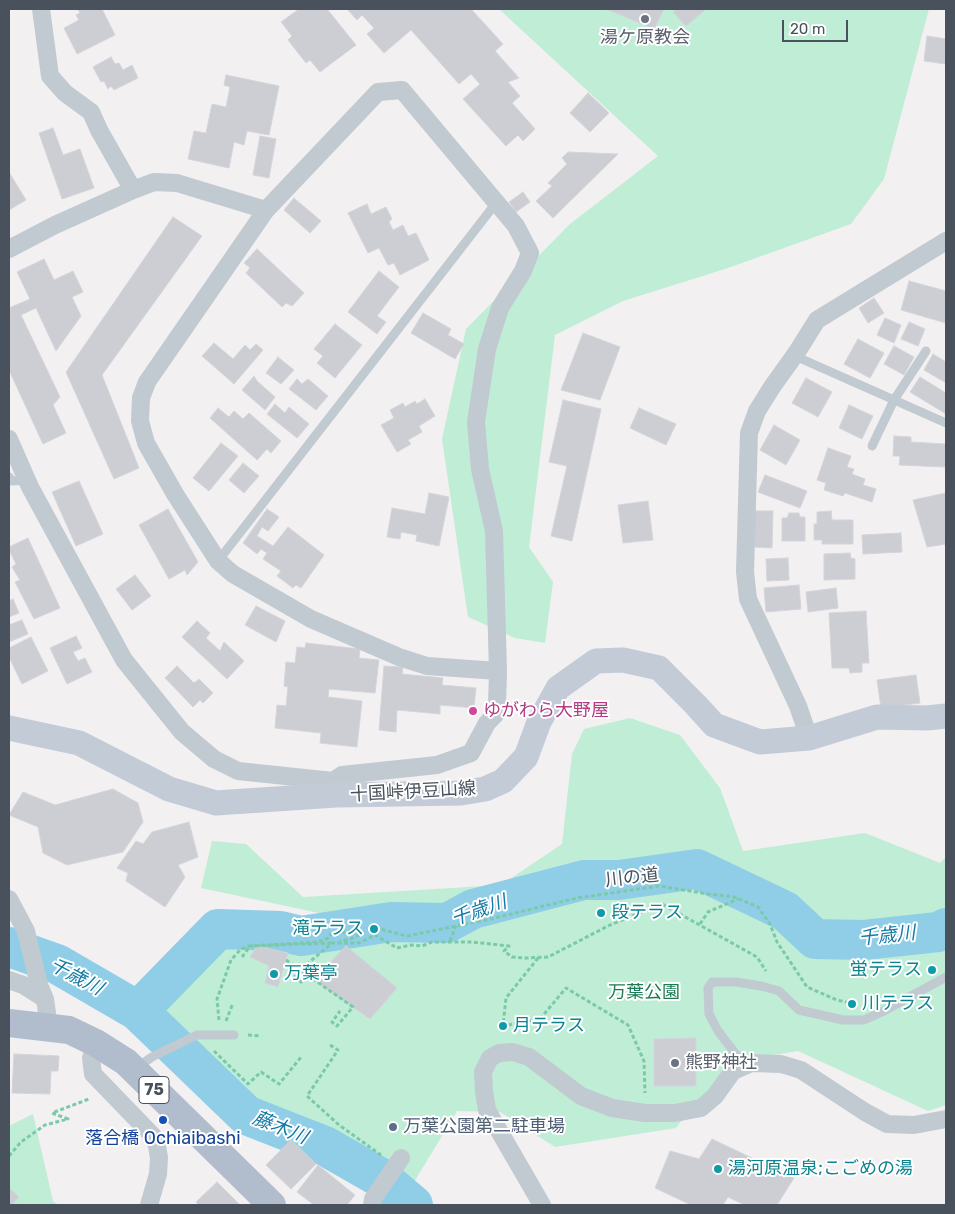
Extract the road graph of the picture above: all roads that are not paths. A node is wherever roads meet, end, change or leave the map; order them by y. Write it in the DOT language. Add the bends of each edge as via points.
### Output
graph roads {
  1 [pos="41,9"];
  2 [pos="133,190"];
  3 [pos="496,203"];
  4 [pos="266,210"];
  5 [pos="946,241"];
  6 [pos="9,249"];
  7 [pos="926,351"];
  8 [pos="794,356"];
  9 [pos="894,400"];
  10 [pos="946,423"];
  11 [pos="9,439"];
  12 [pos="872,446"];
  13 [pos="9,477"];
  14 [pos="27,480"];
  15 [pos="218,561"];
  16 [pos="498,671"];
  17 [pos="946,716"];
  18 [pos="9,728"];
  19 [pos="809,738"];
  20 [pos="335,788"];
  21 [pos="9,899"];
  22 [pos="946,977"];
  23 [pos="9,980"];
  24 [pos="42,992"];
  25 [pos="9,1023"];
  26 [pos="49,1027"];
  27 [pos="234,1035"];
  28 [pos="96,1043"];
  29 [pos="144,1063"];
  30 [pos="747,1064"];
  31 [pos="946,1119"];
  32 [pos="398,1161"];
  33 [pos="372,1202"];
  34 [pos="149,1205"];
  35 [pos="272,1205"];
  36 [pos="542,1205"];
  1 -- 2 [label="street" via="50,76 65,93 91,112"];
  2 -- 4 [label="street" via="154,182 177,183"];
  2 -- 6 [label="street"];
  3 -- 4 [label="street" via="402,90 378,92"];
  3 -- 15 [label="lane"];
  3 -- 16 [label="street" via="516,226 530,253 497,316 487,349 476,422 480,469 494,531"];
  4 -- 15 [label="street" via="147,382 141,398 140,421 146,443"];
  5 -- 8 [label="street" via="817,320"];
  7 -- 9 [label="lane"];
  8 -- 9 [label="lane"];
  8 -- 19 [label="street" via="757,411 749,434 745,572 748,598 798,706"];
  9 -- 10 [label="lane"];
  9 -- 12 [label="lane"];
  11 -- 14 [label="street"];
  13 -- 14 [label="lane" via="12,481"];
  14 -- 20 [label="street" via="124,660 182,732 214,759 238,771"];
  15 -- 16 [label="street" via="233,574 311,619 399,657 427,666"];
  16 -- 20 [label="street" via="495,716 487,723 470,753 437,765 342,775"];
  17 -- 19 [label="main road, 十国峠伊豆山線" via="877,717"];
  18 -- 20 [label="main road, 十国峠伊豆山線" via="78,743 168,789 216,803"];
  19 -- 20 [label="main road, 十国峠伊豆山線" via="760,742 714,725 659,668 623,660 596,661 558,688 539,722 526,757 504,781 485,789 460,793"];
  21 -- 24 [label="street" via="26,931"];
  22 -- 30 [label="lane" via="864,1020 844,1020 799,1010 780,991 761,986 712,982 708,988 709,1014 718,1031"];
  23 -- 24 [label="street"];
  24 -- 26 [label="street"];
  25 -- 26 [label="main road, 75"];
  26 -- 28 [label="main road, 75" via="69,1030"];
  27 -- 29 [label="lane" via="197,1035"];
  28 -- 29 [label="main road, 75" via="126,1062"];
  28 -- 34 [label="street" via="91,1058 93,1074 153,1136 157,1146 158,1174"];
  29 -- 35 [label="main road, 75"];
  30 -- 31 [label="street" via="781,1064 802,1070 887,1124 914,1125"];
  30 -- 36 [label="street" via="733,1071 715,1096 701,1108 675,1113 645,1113 612,1108 581,1096 528,1057 513,1052 499,1053 490,1058 483,1072 487,1110"];
  32 -- 33 [label="street"];
}
